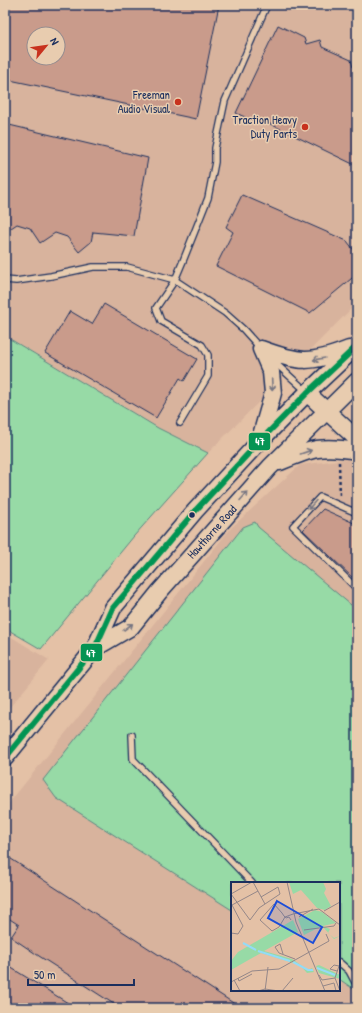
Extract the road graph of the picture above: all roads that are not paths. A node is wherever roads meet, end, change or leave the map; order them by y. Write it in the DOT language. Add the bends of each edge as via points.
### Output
graph roads {
  1 [pos="268,5"];
  2 [pos="5,280"];
  3 [pos="174,280"];
  4 [pos="357,346"];
  5 [pos="261,348"];
  6 [pos="357,381"];
  7 [pos="307,393"];
  8 [pos="327,411"];
  9 [pos="180,423"];
  10 [pos="357,439"];
  11 [pos="259,442"];
  12 [pos="357,451"];
  13 [pos="270,467"];
  14 [pos="357,513"];
  15 [pos="357,588"];
  16 [pos="95,648"];
  17 [pos="132,735"];
  18 [pos="10,749"];
  19 [pos="251,882"];
  20 [pos="340,963"];
  21 [pos="357,986"];
  1 -- 3 [label="lane" via="225,101 214,148 215,162 208,198"];
  2 -- 3 [label="lane" via="46,277 93,267 127,267"];
  3 -- 5 [label="lane" via="225,313"];
  3 -- 9 [label="lane" via="156,308 161,321 202,345 208,355 208,376"];
  4 -- 5 [label="main road, one-way" via="332,356 308,360 285,358"];
  4 -- 7 [label="main road, Hawthorne Road"];
  5 -- 7 [label="lane"];
  5 -- 11 [label="main road, one-way" via="271,372 273,393"];
  6 -- 8 [label="main road, Hawthorne Road"];
  7 -- 8 [label="main road"];
  7 -- 11 [label="main road, Hawthorne Road"];
  8 -- 10 [label="main road"];
  8 -- 13 [label="main road, Hawthorne Road"];
  11 -- 16 [label="main road, Hawthorne Road" via="194,511 113,608"];
  13 -- 12 [label="main road, one-way" via="312,450 332,448"];
  16 -- 13 [label="main road, Hawthorne Road, one-way" via="131,627"];
  14 -- 15 [label="lane, one-way" via="320,496 293,526"];
  16 -- 18 [label="main road, Hawthorne Road"];
  17 -- 19 [label="lane" via="133,759"];
  20 -- 21 [label="lane" via="349,971"];
}
